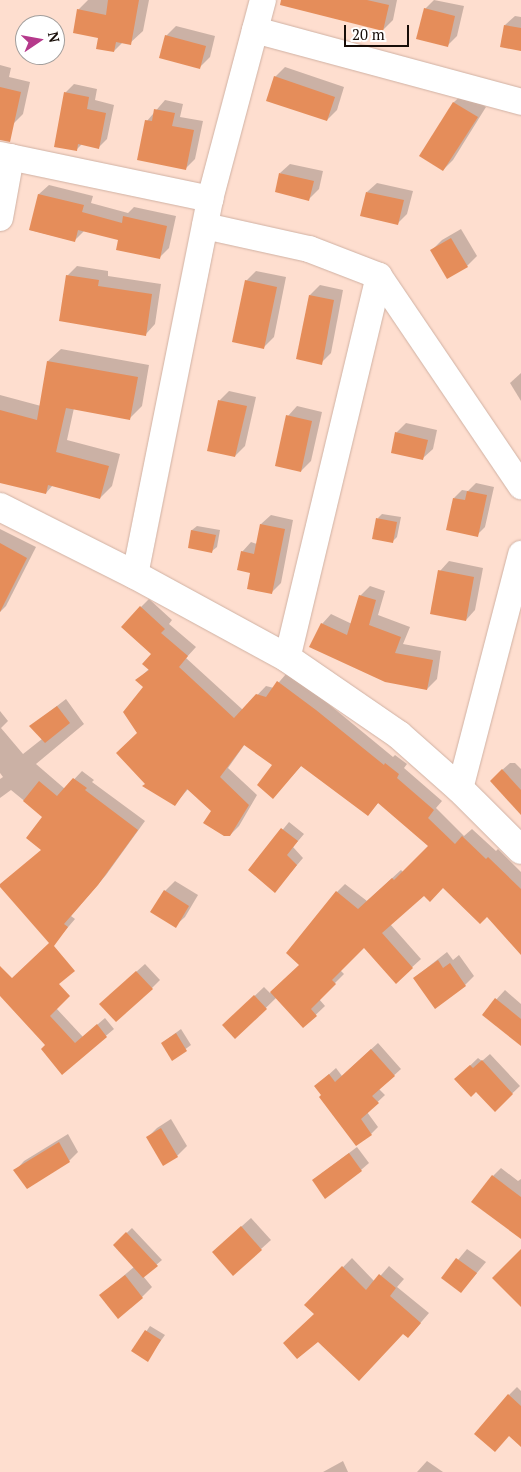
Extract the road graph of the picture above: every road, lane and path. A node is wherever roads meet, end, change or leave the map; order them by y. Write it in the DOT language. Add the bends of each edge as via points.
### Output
graph roads {
  1 [pos="263,0"];
  2 [pos="255,30"];
  3 [pos="521,102"];
  4 [pos="6,156"];
  5 [pos="210,199"];
  6 [pos="0,218"];
  7 [pos="205,226"];
  8 [pos="379,276"];
  9 [pos="521,486"];
  10 [pos="0,507"];
  11 [pos="521,554"];
  12 [pos="135,575"];
  13 [pos="287,658"];
  14 [pos="460,789"];
  15 [pos="521,850"];
  1 -- 2 [label="street"];
  2 -- 3 [label="street"];
  2 -- 5 [label="street"];
  4 -- 5 [label="street"];
  4 -- 6 [label="street"];
  5 -- 7 [label="street"];
  7 -- 8 [label="street" via="309,249"];
  7 -- 12 [label="street"];
  8 -- 9 [label="street"];
  8 -- 13 [label="street"];
  10 -- 12 [label="street"];
  11 -- 14 [label="street"];
  12 -- 13 [label="street"];
  13 -- 14 [label="street" via="399,736"];
  14 -- 15 [label="street"];
}
